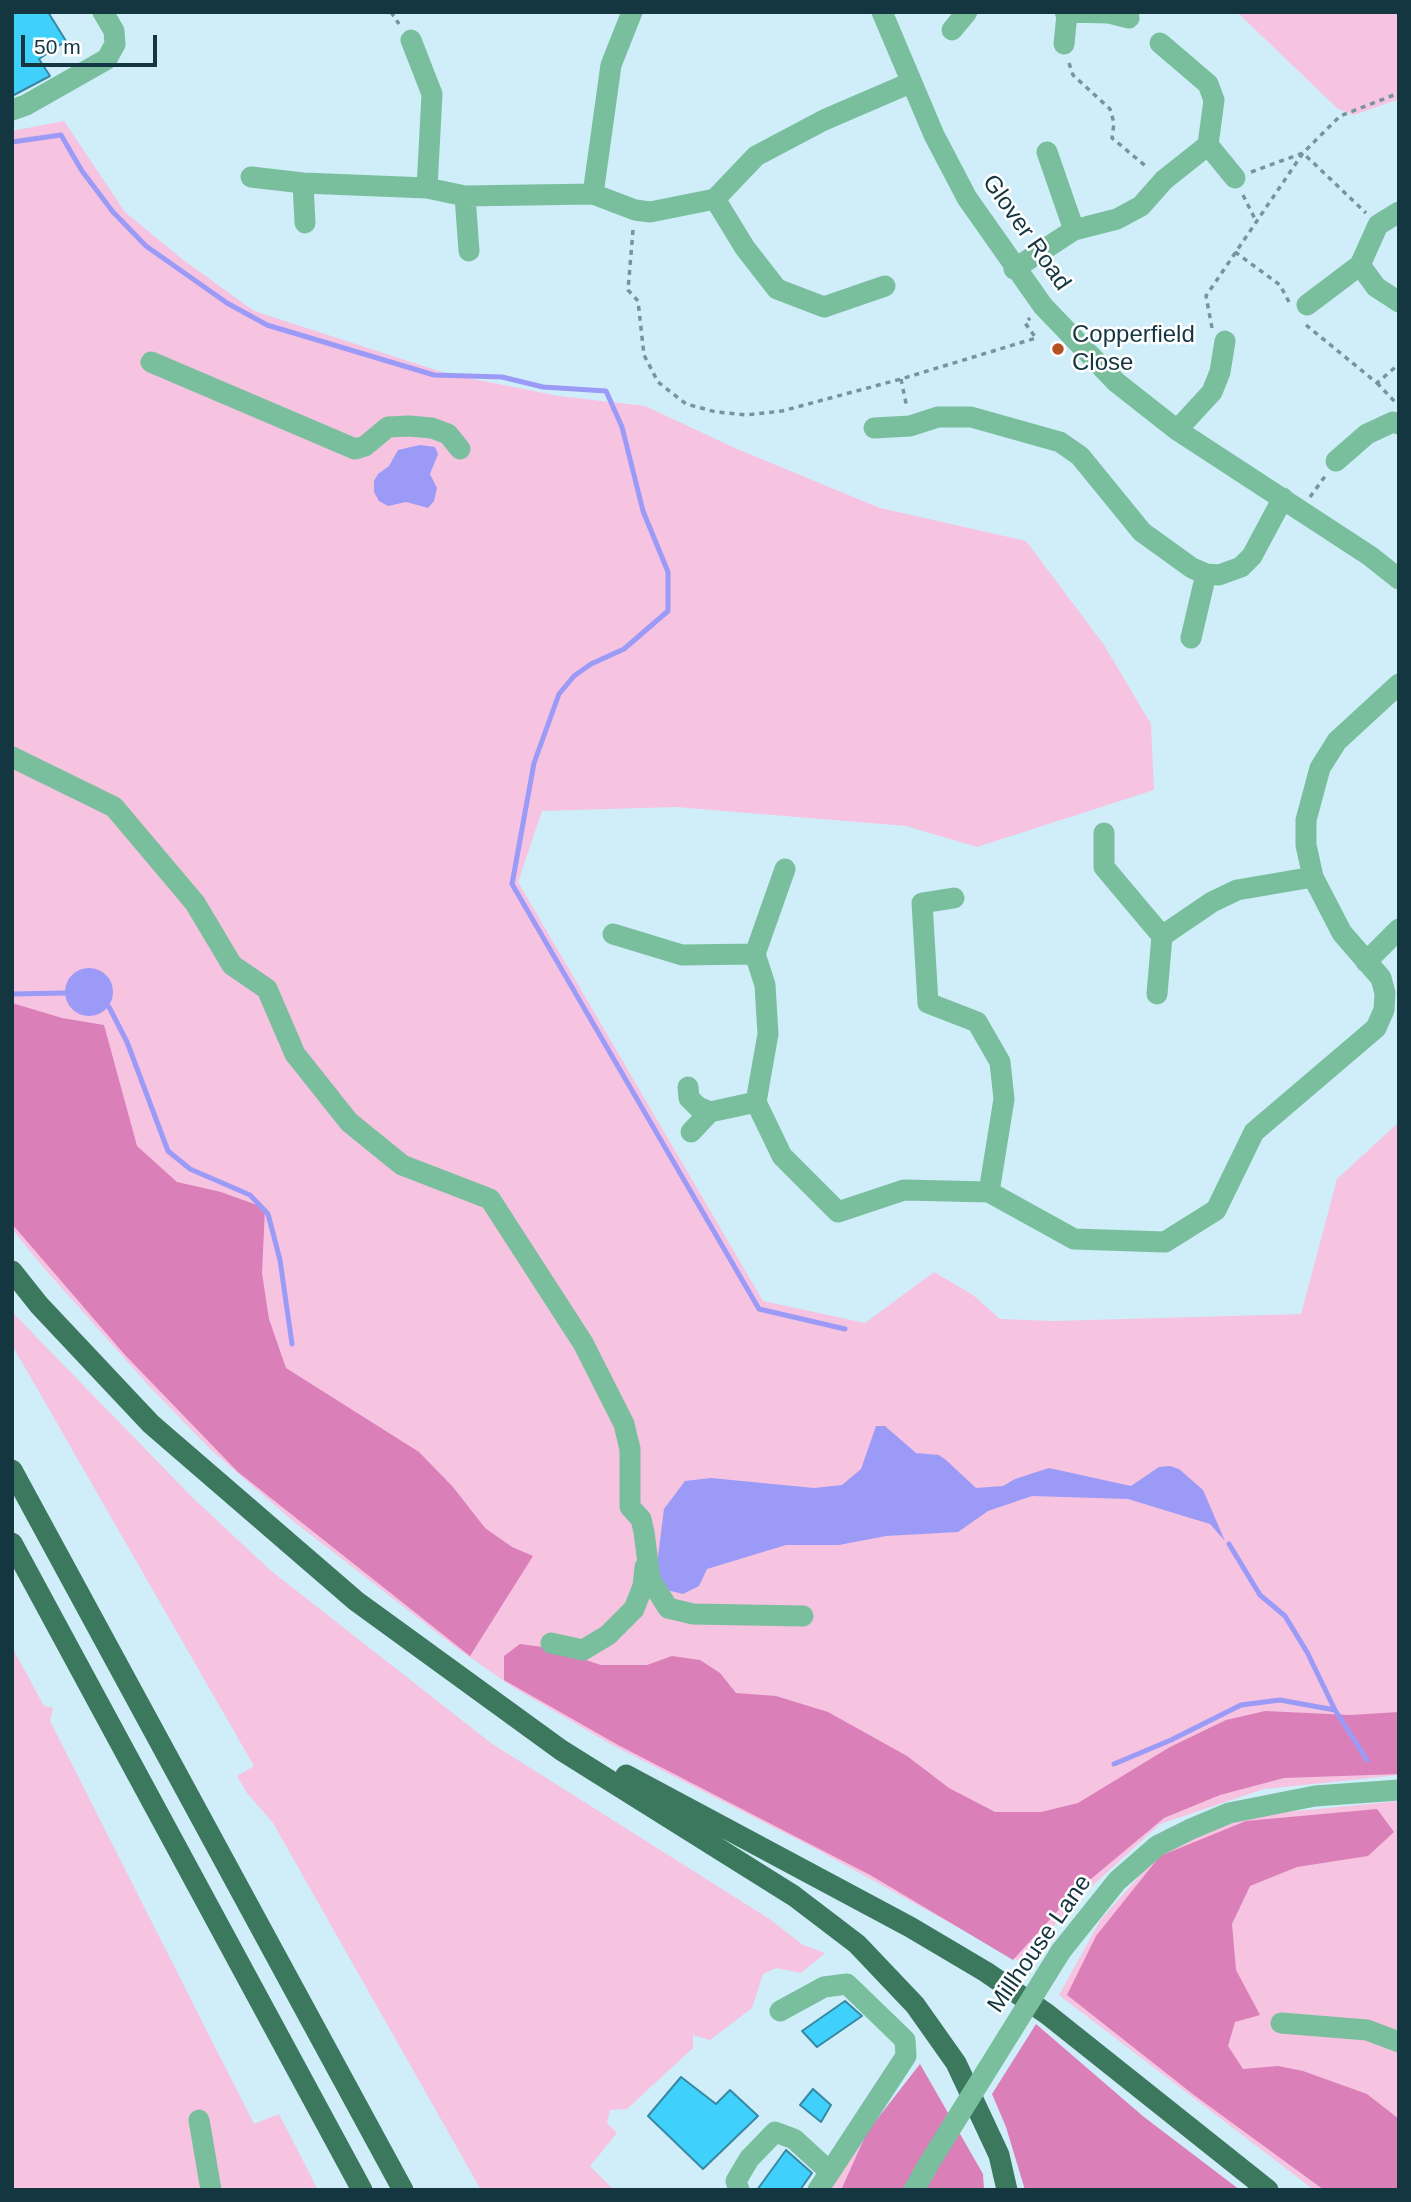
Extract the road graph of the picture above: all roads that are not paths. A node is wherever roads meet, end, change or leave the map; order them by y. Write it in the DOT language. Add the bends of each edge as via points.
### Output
graph roads {
  1 [pos="103,12"];
  2 [pos="632,12"];
  3 [pos="882,12"];
  4 [pos="967,12"];
  5 [pos="1066,13"];
  6 [pos="1129,18"];
  7 [pos="952,30"];
  8 [pos="411,40"];
  9 [pos="1160,43"];
  10 [pos="1064,44"];
  11 [pos="910,83"];
  12 [pos="12,110"];
  13 [pos="1208,145"];
  14 [pos="1047,152"];
  15 [pos="251,177"];
  16 [pos="1235,178"];
  17 [pos="303,183"];
  18 [pos="427,188"];
  19 [pos="593,194"];
  20 [pos="465,196"];
  21 [pos="715,199"];
  22 [pos="1399,212"];
  23 [pos="305,223"];
  24 [pos="1074,230"];
  25 [pos="469,251"];
  26 [pos="1360,265"];
  27 [pos="1014,269"];
  28 [pos="885,286"];
  29 [pos="1399,302"];
  30 [pos="1298,310"];
  31 [pos="1225,337"];
  32 [pos="151,362"];
  33 [pos="1399,424"];
  34 [pos="874,428"];
  35 [pos="1177,430"];
  36 [pos="460,449"];
  37 [pos="1336,461"];
  38 [pos="1283,498"];
  39 [pos="1206,574"];
  40 [pos="1399,579"];
  41 [pos="1191,638"];
  42 [pos="1399,684"];
  43 [pos="12,757"];
  44 [pos="1104,833"];
  45 [pos="785,869"];
  46 [pos="1313,877"];
  47 [pos="954,898"];
  48 [pos="1399,929"];
  49 [pos="613,934"];
  50 [pos="1162,936"];
  51 [pos="755,954"];
  52 [pos="1366,962"];
  53 [pos="1157,994"];
  54 [pos="688,1087"];
  55 [pos="756,1102"];
  56 [pos="710,1112"];
  57 [pos="691,1132"];
  58 [pos="989,1192"];
  59 [pos="12,1271"];
  60 [pos="12,1470"];
  61 [pos="12,1543"];
  62 [pos="646,1561"];
  63 [pos="803,1616"];
  64 [pos="551,1643"];
  65 [pos="467,1682"];
  66 [pos="1399,1790"];
  67 [pos="780,2011"];
  68 [pos="1282,2023"];
  69 [pos="1399,2042"];
  70 [pos="199,2120"];
  71 [pos="824,2181"];
  72 [pos="211,2190"];
  73 [pos="360,2190"];
  74 [pos="403,2190"];
  75 [pos="739,2190"];
  76 [pos="914,2190"];
  77 [pos="1007,2190"];
  78 [pos="1268,2190"];
  1 -- 12 [label="street" via="114,31 115,44 107,59"];
  2 -- 19 [label="street" via="611,65"];
  3 -- 11 [label="street, Glover Road"];
  4 -- 7 [label="street"];
  5 -- 6 [label="street"];
  5 -- 10 [label="street"];
  8 -- 18 [label="street" via="432,94"];
  9 -- 13 [label="street" via="1208,84 1214,100"];
  11 -- 21 [label="street" via="756,156"];
  11 -- 27 [label="street, Glover Road" via="967,198"];
  13 -- 16 [label="street"];
  13 -- 24 [label="street" via="1164,180 1141,206 1117,219"];
  14 -- 24 [label="street"];
  15 -- 17 [label="street"];
  17 -- 18 [label="street"];
  17 -- 23 [label="street"];
  18 -- 20 [label="street"];
  19 -- 20 [label="street"];
  19 -- 21 [label="street" via="650,212"];
  20 -- 25 [label="street"];
  21 -- 28 [label="street" via="777,289 824,307"];
  22 -- 26 [label="street" via="1378,225"];
  24 -- 27 [label="street"];
  26 -- 29 [label="street" via="1376,287"];
  26 -- 30 [label="street"];
  27 -- 35 [label="street, Glover Road" via="1116,382"];
  31 -- 35 [label="street" via="1212,392"];
  32 -- 36 [label="street" via="355,449 387,426 409,426 448,435"];
  33 -- 37 [label="street" via="1393,422 1367,434"];
  34 -- 39 [label="street" via="911,426 938,417 971,417 1060,442 1080,456 1142,533"];
  35 -- 38 [label="street, Glover Road"];
  38 -- 39 [label="street" via="1252,556 1241,567 1219,575"];
  38 -- 40 [label="street, Glover Road"];
  39 -- 41 [label="street"];
  42 -- 46 [label="street" via="1358,718 1320,768 1306,820"];
  43 -- 62 [label="street" via="114,807 195,903 232,965 267,989 295,1054 349,1122 402,1166 490,1199 583,1343 624,1424 630,1449 630,1507 641,1519"];
  44 -- 50 [label="street" via="1104,867"];
  45 -- 51 [label="street"];
  46 -- 50 [label="street" via="1237,890"];
  46 -- 52 [label="street" via="1342,933"];
  47 -- 58 [label="street" via="922,903 928,1003 977,1021 1000,1062 1004,1100"];
  48 -- 52 [label="street"];
  49 -- 51 [label="street" via="682,955"];
  50 -- 53 [label="street"];
  51 -- 55 [label="street" via="765,985 768,1034"];
  52 -- 58 [label="street" via="1381,978 1385,993 1376,1028 1254,1132 1216,1210 1165,1242 1074,1239"];
  54 -- 56 [label="street" via="689,1098"];
  55 -- 56 [label="street"];
  55 -- 58 [label="street" via="782,1156 838,1212 904,1190"];
  56 -- 57 [label="street"];
  59 -- 65 [label="highway" via="151,1424 356,1601"];
  60 -- 74 [label="highway"];
  61 -- 73 [label="highway"];
  62 -- 63 [label="street" via="658,1595 668,1608 680,1613"];
  62 -- 64 [label="street" via="643,1586 622,1624 583,1650"];
  65 -- 77 [label="highway" via="561,1750 794,1896 857,1944 915,2005 956,2063 999,2155"];
  65 -- 78 [label="highway" via="680,1806 887,1914 986,1972 1047,2014"];
  66 -- 76 [label="street, Millhouse Lane, bridge" via="1315,1796 1229,1812 1157,1846 1116,1881 1061,1951"];
  67 -- 71 [label="street" via="824,1987 847,1984 905,2040 906,2056"];
  68 -- 69 [label="street" via="1367,2030"];
  70 -- 72 [label="street"];
  71 -- 75 [label="street" via="794,2139 775,2132 749,2159 736,2181"];
}
